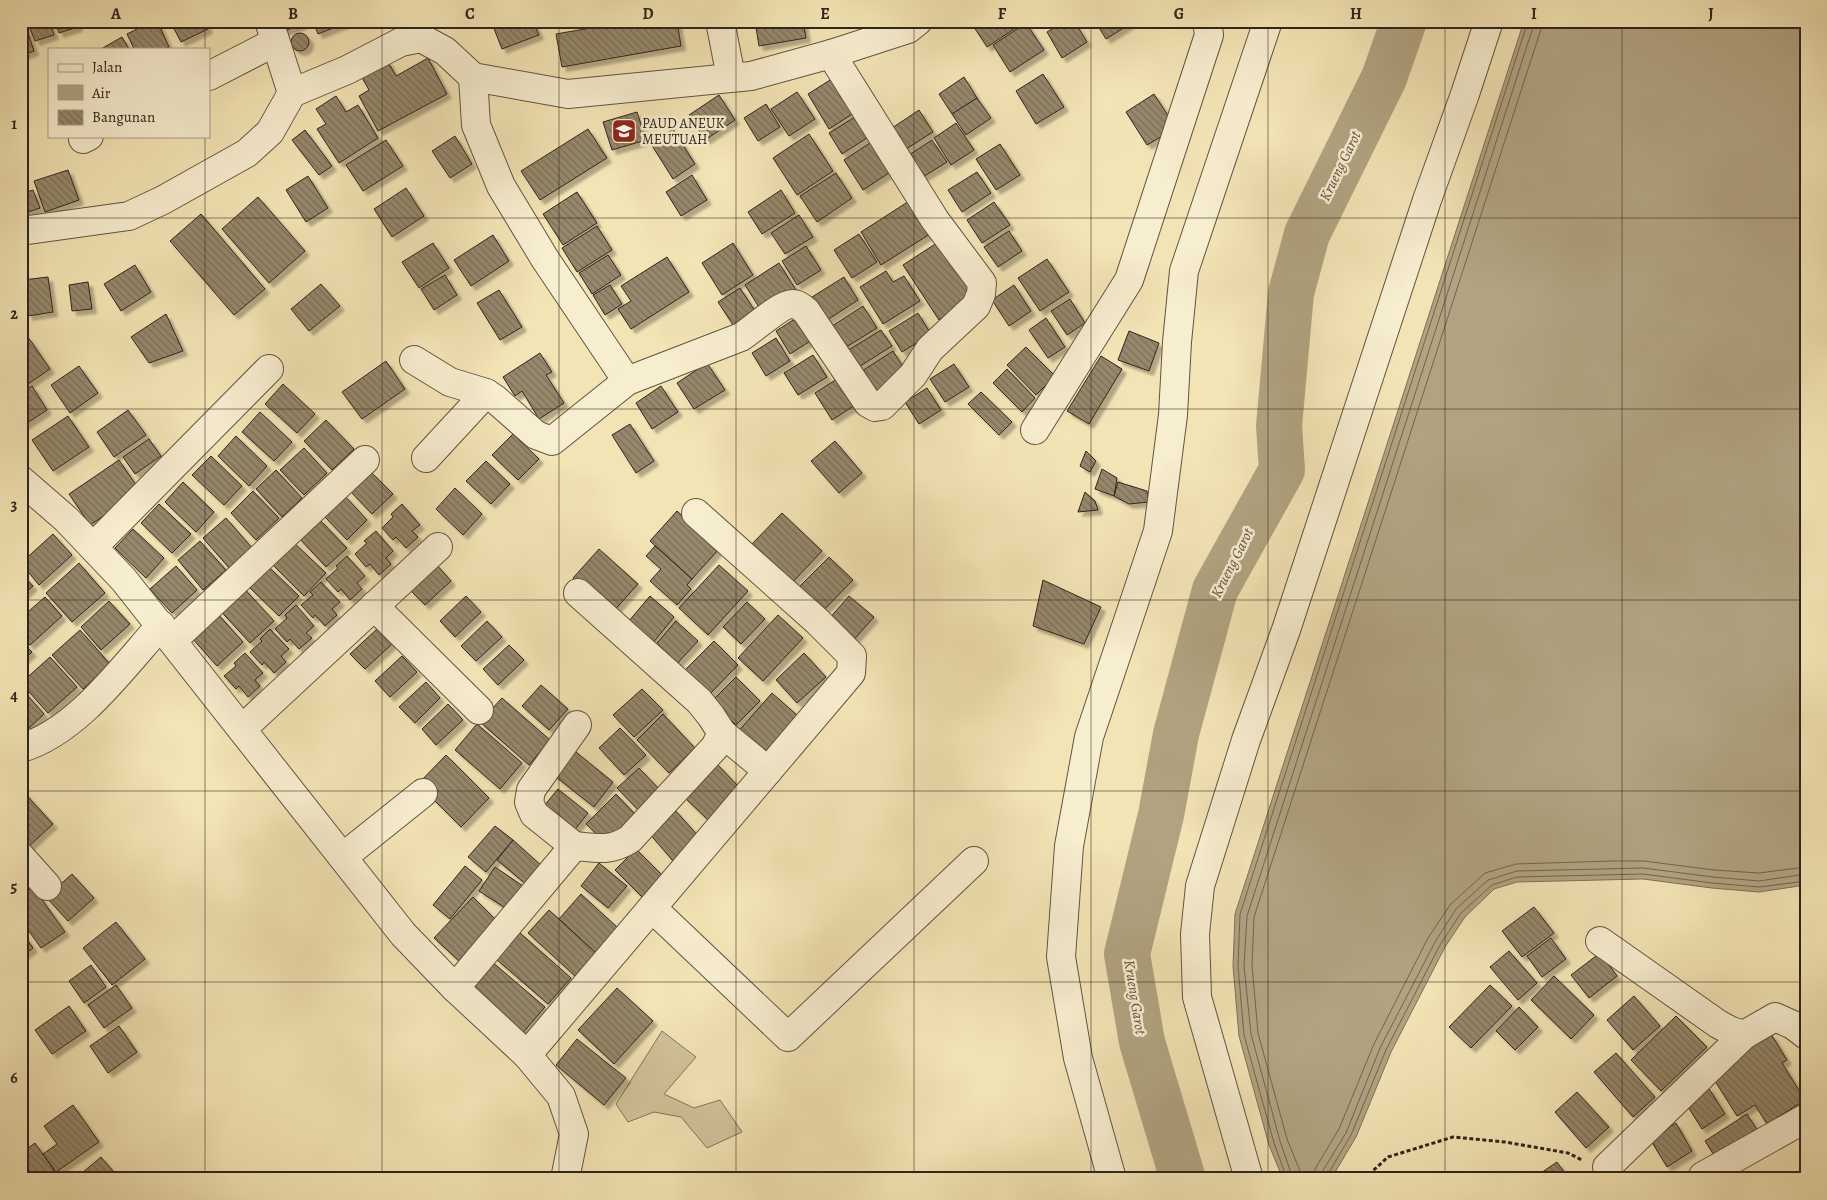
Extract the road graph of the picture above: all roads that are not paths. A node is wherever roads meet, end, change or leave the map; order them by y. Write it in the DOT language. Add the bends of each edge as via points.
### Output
graph roads {
  1 [pos="720,21"];
  2 [pos="918,21"];
  3 [pos="1207,21"];
  4 [pos="1268,21"];
  5 [pos="1489,21"];
  6 [pos="272,32"];
  7 [pos="830,54"];
  8 [pos="210,75"];
  9 [pos="473,77"];
  10 [pos="731,77"];
  11 [pos="292,93"];
  12 [pos="21,231"];
  13 [pos="414,360"];
  14 [pos="269,369"];
  15 [pos="627,381"];
  16 [pos="486,393"];
  17 [pos="1035,430"];
  18 [pos="426,458"];
  19 [pos="365,460"];
  20 [pos="21,480"];
  21 [pos="696,514"];
  22 [pos="438,546"];
  23 [pos="93,547"];
  24 [pos="578,593"];
  25 [pos="374,606"];
  26 [pos="167,632"];
  27 [pos="479,710"];
  28 [pos="577,725"];
  29 [pos="242,729"];
  30 [pos="722,733"];
  31 [pos="21,748"];
  32 [pos="768,771"];
  33 [pos="423,793"];
  34 [pos="574,846"];
  35 [pos="21,857"];
  36 [pos="342,857"];
  37 [pos="974,861"];
  38 [pos="47,886"];
  39 [pos="652,908"];
  40 [pos="1600,941"];
  41 [pos="454,988"];
  42 [pos="1744,1035"];
  43 [pos="1806,1035"];
  44 [pos="527,1055"];
  45 [pos="1806,1118"];
  46 [pos="1607,1167"];
  47 [pos="1703,1176"];
  48 [pos="565,1179"];
  49 [pos="1112,1179"];
  50 [pos="1249,1179"];
  1 -- 10 [label="street"];
  2 -- 7 [label="street" via="908,30"];
  3 -- 17 [label="street" via="1209,35 1129,280"];
  4 -- 49 [label="street" via="1184,271 1173,415 1158,531 1089,737 1069,846 1061,957 1078,1058"];
  5 -- 50 [label="street" via="1286,630 1246,740 1200,886 1195,934 1197,997"];
  6 -- 8 [label="street"];
  6 -- 11 [label="street"];
  7 -- 10 [label="street" via="751,76"];
  7 -- 15 [label="street" via="935,220 982,283 982,294 976,306 930,349 913,374 882,406 875,408 868,403 806,311 799,305 790,304 782,306 741,338"];
  9 -- 10 [label="street" via="568,94"];
  9 -- 11 [label="street" via="445,51 422,38 401,42"];
  9 -- 15 [label="street" via="476,125 501,186"];
  11 -- 12 [label="street" via="270,132 247,153 163,200 129,216"];
  13 -- 16 [label="street" via="450,382"];
  14 -- 23 [label="street"];
  15 -- 16 [label="street" via="552,441 536,435"];
  16 -- 18 [label="street"];
  19 -- 26 [label="street"];
  20 -- 23 [label="street"];
  21 -- 32 [label="street" via="852,656 851,673"];
  22 -- 25 [label="street"];
  23 -- 26 [label="street"];
  24 -- 30 [label="street" via="699,701"];
  25 -- 27 [label="street"];
  25 -- 29 [label="street"];
  26 -- 29 [label="street"];
  26 -- 31 [label="street" via="83,711 45,739"];
  28 -- 34 [label="street" via="531,790 529,802 534,814"];
  29 -- 36 [label="street"];
  30 -- 32 [label="street"];
  30 -- 34 [label="street" via="715,747 630,839 618,847"];
  32 -- 39 [label="street"];
  33 -- 36 [label="street"];
  34 -- 41 [label="street"];
  35 -- 38 [label="street"];
  36 -- 41 [label="street" via="403,934"];
  37 -- 39 [label="street" via="788,1037"];
  39 -- 44 [label="street"];
  40 -- 42 [label="street" via="1718,1024"];
  41 -- 44 [label="street"];
  42 -- 43 [label="street" via="1775,1017 1793,1024"];
  42 -- 46 [label="street"];
  44 -- 48 [label="street" via="561,1096 574,1134"];
  45 -- 47 [label="street"];
}
